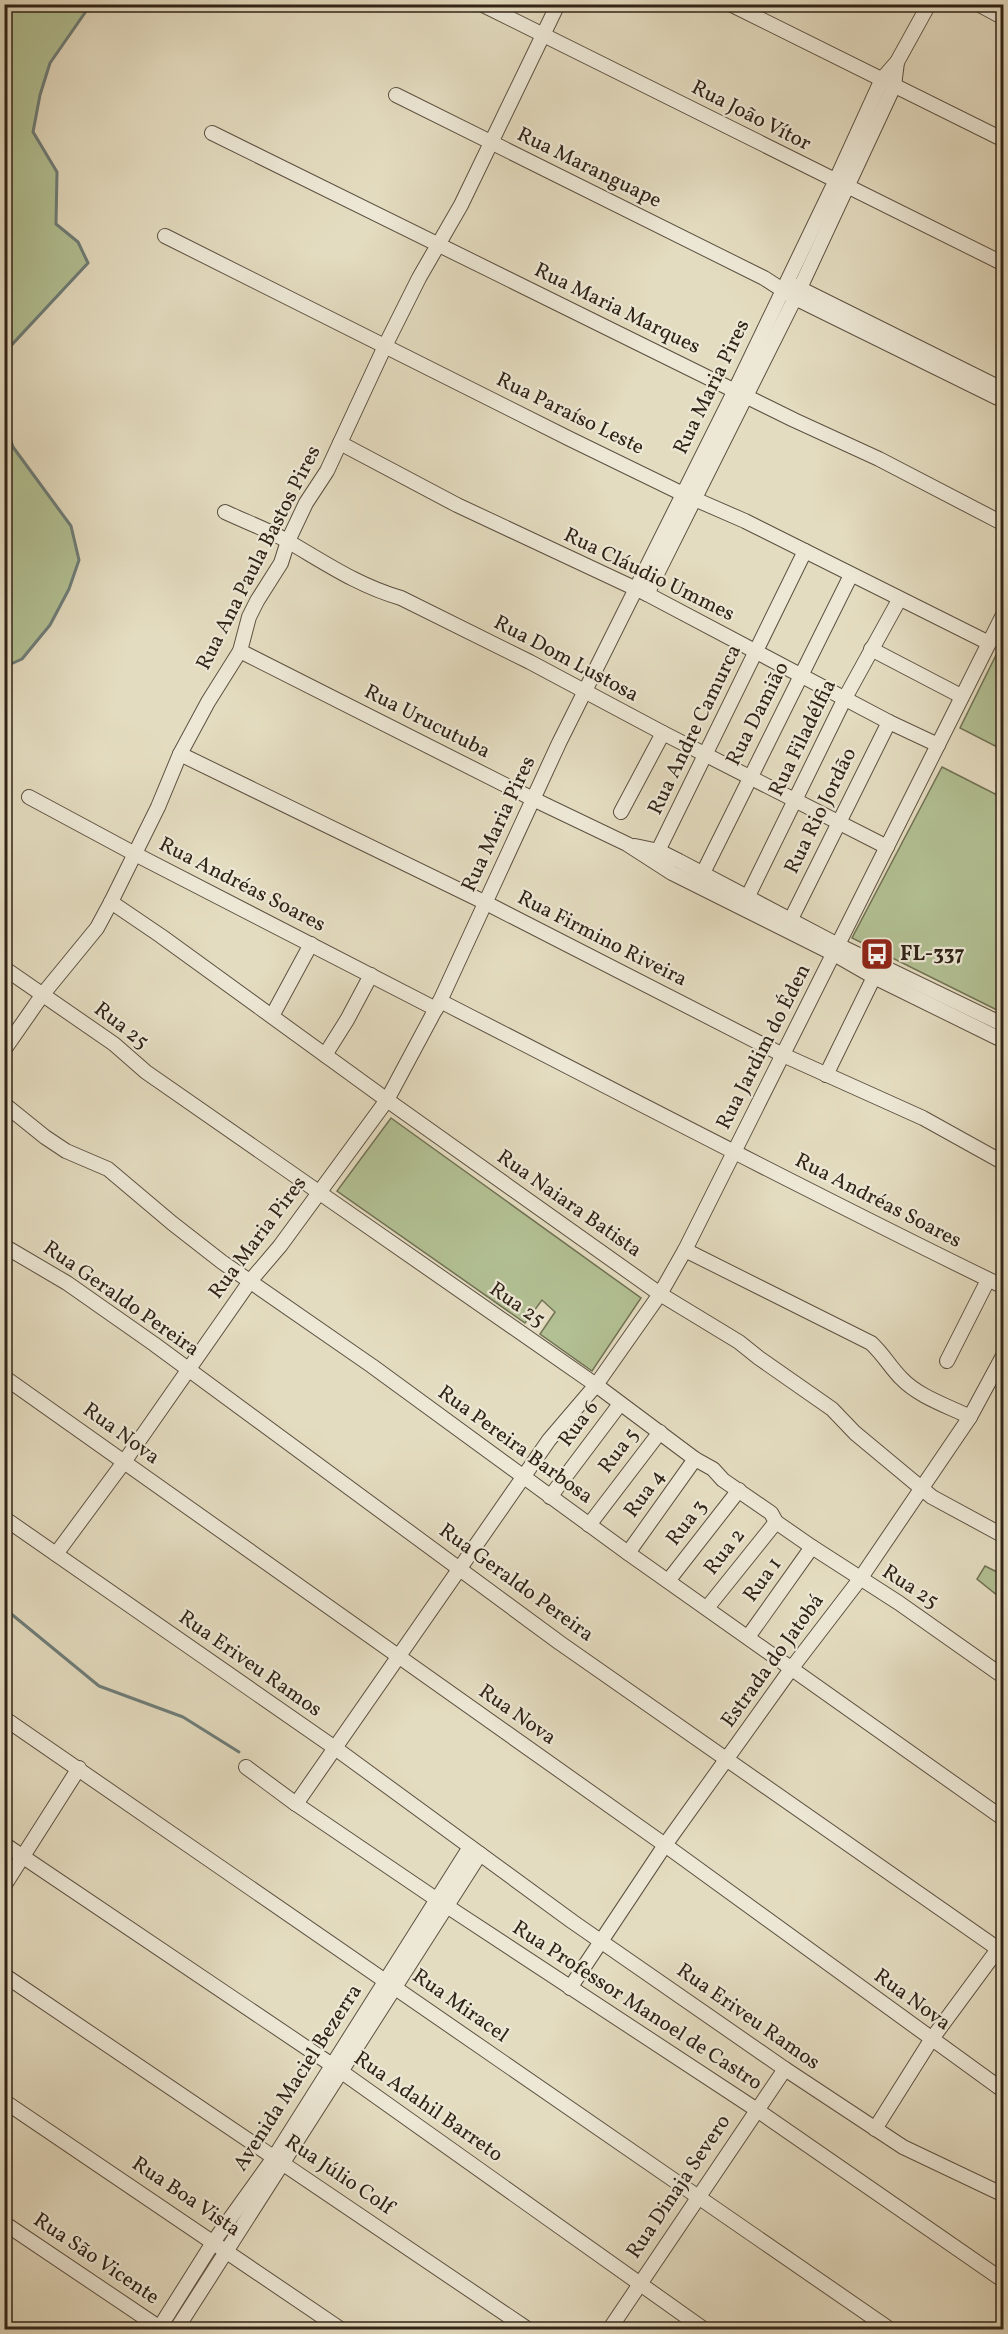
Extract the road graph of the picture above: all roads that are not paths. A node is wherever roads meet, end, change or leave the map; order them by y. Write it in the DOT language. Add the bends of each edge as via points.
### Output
graph roads {
  1 [pos="481,4"];
  2 [pos="558,4"];
  3 [pos="730,4"];
  4 [pos="929,4"];
  5 [pos="978,4"];
  6 [pos="1004,18"];
  7 [pos="543,36"];
  8 [pos="888,82"];
  9 [pos="396,95"];
  10 [pos="212,133"];
  11 [pos="1004,140"];
  12 [pos="492,143"];
  13 [pos="841,184"];
  14 [pos="165,236"];
  15 [pos="438,244"];
  16 [pos="1004,264"];
  17 [pos="784,286"];
  18 [pos="797,293"];
  19 [pos="385,345"];
  20 [pos="1004,390"];
  21 [pos="740,392"];
  22 [pos="1004,401"];
  23 [pos="340,443"];
  24 [pos="689,496"];
  25 [pos="225,512"];
  26 [pos="1004,524"];
  27 [pos="288,542"];
  28 [pos="805,551"];
  29 [pos="851,575"];
  30 [pos="641,592"];
  31 [pos="898,600"];
  32 [pos="1004,613"];
  33 [pos="989,643"];
  34 [pos="871,649"];
  35 [pos="240,651"];
  36 [pos="756,652"];
  37 [pos="802,675"];
  38 [pos="584,691"];
  39 [pos="961,696"];
  40 [pos="845,698"];
  41 [pos="889,722"];
  42 [pos="663,733"];
  43 [pos="938,745"];
  44 [pos="180,754"];
  45 [pos="706,754"];
  46 [pos="750,777"];
  47 [pos="29,797"];
  48 [pos="533,799"];
  49 [pos="795,800"];
  50 [pos="621,812"];
  51 [pos="839,822"];
  52 [pos="887,847"];
  53 [pos="135,854"];
  54 [pos="655,856"];
  55 [pos="703,873"];
  56 [pos="748,896"];
  57 [pos="111,902"];
  58 [pos="486,903"];
  59 [pos="791,919"];
  60 [pos="311,945"];
  61 [pos="836,950"];
  62 [pos="4,968"];
  63 [pos="371,975"];
  64 [pos="874,977"];
  65 [pos="43,994"];
  66 [pos="438,1005"];
  67 [pos="272,1016"];
  68 [pos="1004,1025"];
  69 [pos="1004,1041"];
  70 [pos="4,1050"];
  71 [pos="326,1055"];
  72 [pos="783,1055"];
  73 [pos="826,1075"];
  74 [pos="387,1100"];
  75 [pos="4,1104"];
  76 [pos="735,1151"];
  77 [pos="1004,1163"];
  78 [pos="319,1191"];
  79 [pos="4,1246"];
  80 [pos="685,1250"];
  81 [pos="251,1280"];
  82 [pos="988,1280"];
  83 [pos="1004,1287"];
  84 [pos="660,1294"];
  85 [pos="1004,1354"];
  86 [pos="948,1361"];
  87 [pos="188,1371"];
  88 [pos="4,1377"];
  89 [pos="596,1385"];
  90 [pos="620,1404"];
  91 [pos="970,1417"];
  92 [pos="660,1432"];
  93 [pos="695,1459"];
  94 [pos="124,1462"];
  95 [pos="524,1477"];
  96 [pos="922,1488"];
  97 [pos="739,1490"];
  98 [pos="550,1497"];
  99 [pos="4,1518"];
  100 [pos="776,1522"];
  101 [pos="589,1525"];
  102 [pos="1004,1536"];
  103 [pos="812,1548"];
  104 [pos="628,1553"];
  105 [pos="56,1554"];
  106 [pos="460,1569"];
  107 [pos="860,1579"];
  108 [pos="668,1581"];
  109 [pos="707,1608"];
  110 [pos="748,1637"];
  111 [pos="399,1658"];
  112 [pos="791,1669"];
  113 [pos="1004,1677"];
  114 [pos="4,1718"];
  115 [pos="334,1748"];
  116 [pos="728,1759"];
  117 [pos="246,1767"];
  118 [pos="80,1768"];
  119 [pos="296,1804"];
  120 [pos="1004,1819"];
  121 [pos="4,1844"];
  122 [pos="665,1845"];
  123 [pos="475,1851"];
  124 [pos="23,1856"];
  125 [pos="4,1886"];
  126 [pos="442,1902"];
  127 [pos="601,1941"];
  128 [pos="1002,1948"];
  129 [pos="4,1975"];
  130 [pos="391,1983"];
  131 [pos="570,1988"];
  132 [pos="931,2040"];
  133 [pos="336,2068"];
  134 [pos="785,2069"];
  135 [pos="1004,2091"];
  136 [pos="4,2101"];
  137 [pos="756,2110"];
  138 [pos="875,2129"];
  139 [pos="279,2159"];
  140 [pos="1004,2194"];
  141 [pos="700,2197"];
  142 [pos="4,2223"];
  143 [pos="220,2245"];
  144 [pos="1004,2281"];
  145 [pos="640,2282"];
  146 [pos="160,2329"];
  147 [pos="176,2330"];
  148 [pos="342,2330"];
  149 [pos="529,2330"];
  150 [pos="609,2330"];
  151 [pos="705,2330"];
  152 [pos="891,2330"];
  1 -- 7 [label="street, Rua João Vítor"];
  2 -- 7 [label="street, Rua Ana Paula Bastos Pires"];
  3 -- 8 [label="street"];
  4 -- 8 [label="street, Rua Maria Pires"];
  5 -- 6 [label="street"];
  7 -- 12 [label="street, Rua Ana Paula Bastos Pires"];
  7 -- 13 [label="street, Rua João Vítor"];
  8 -- 11 [label="street"];
  8 -- 13 [label="street, Rua Maria Pires"];
  9 -- 12 [label="street, Rua Maranguape"];
  10 -- 15 [label="street, Rua Maria Marques"];
  12 -- 15 [label="street, Rua Ana Paula Bastos Pires"];
  12 -- 17 [label="street, Rua Maranguape"];
  13 -- 16 [label="street, Rua João Vítor"];
  13 -- 17 [label="street, Rua Maria Pires"];
  13 -- 18 [label="street, Rua Maria Pires"];
  14 -- 19 [label="street, Rua Paraíso Leste"];
  15 -- 19 [label="street, Rua Ana Paula Bastos Pires"];
  15 -- 21 [label="street, Rua Maria Marques"];
  17 -- 18 [label="street, Rua Maranguape"];
  17 -- 21 [label="street, Rua Maria Pires"];
  18 -- 20 [label="street, Rua Maranguape"];
  18 -- 21 [label="street, Rua Maria Pires"];
  18 -- 22 [label="street, Rua Maranguape"];
  19 -- 23 [label="street, Rua Ana Paula Bastos Pires"];
  19 -- 24 [label="street, Rua Paraíso Leste"];
  21 -- 24 [label="street, Rua Maria Pires"];
  21 -- 26 [label="street, Rua Maria Marques"];
  23 -- 27 [label="street, Rua Ana Paula Bastos Pires"];
  23 -- 30 [label="street, Rua Cláudio Ummes" via="457,505"];
  24 -- 28 [label="street, Rua Paraíso Leste"];
  24 -- 30 [label="street, Rua Maria Pires"];
  25 -- 27 [label="street, Rua Dom Lustosa"];
  27 -- 35 [label="street, Rua Ana Paula Bastos Pires" via="281,563 249,617"];
  27 -- 38 [label="street, Rua Dom Lustosa" via="330,568 381,593 401,598"];
  28 -- 29 [label="street, Rua Paraíso Leste"];
  28 -- 36 [label="street, Rua Andre Camurca"];
  29 -- 31 [label="street, Rua Paraíso Leste"];
  29 -- 37 [label="street, Rua Damião"];
  30 -- 36 [label="street, Rua Cláudio Ummes"];
  30 -- 38 [label="street, Rua Maria Pires"];
  31 -- 33 [label="street, Rua Paraíso Leste"];
  31 -- 34 [label="street, Rua Filadélfia"];
  32 -- 33 [label="street, Rua Jardim do Éden"];
  33 -- 39 [label="street, Rua Jardim do Éden"];
  34 -- 39 [label="street"];
  34 -- 40 [label="street, Rua Filadélfia"];
  35 -- 44 [label="street, Rua Ana Paula Bastos Pires"];
  35 -- 48 [label="street, Rua Urucutuba"];
  36 -- 37 [label="street, Rua Cláudio Ummes"];
  36 -- 45 [label="street, Rua Andre Camurca"];
  37 -- 40 [label="street, Rua Cláudio Ummes"];
  37 -- 46 [label="street, Rua Damião"];
  38 -- 42 [label="street, Rua Dom Lustosa"];
  38 -- 48 [label="street, Rua Maria Pires"];
  39 -- 43 [label="street, Rua Jardim do Éden"];
  40 -- 41 [label="street, Rua Cláudio Ummes"];
  40 -- 49 [label="street, Rua Filadélfia"];
  41 -- 43 [label="street, Rua Cláudio Ummes"];
  41 -- 51 [label="street, Rua Rio Jordão"];
  42 -- 45 [label="street, Rua Dom Lustosa"];
  42 -- 50 [label="street"];
  43 -- 52 [label="street, Rua Jardim do Éden"];
  44 -- 53 [label="street, Rua Ana Paula Bastos Pires"];
  44 -- 58 [label="street, Rua Firmino Riveira"];
  45 -- 46 [label="street, Rua Dom Lustosa"];
  45 -- 54 [label="street, Rua Andre Camurca"];
  46 -- 49 [label="street, Rua Dom Lustosa"];
  46 -- 55 [label="street, Rua Damião"];
  47 -- 53 [label="street, Rua Andréas Soares"];
  48 -- 54 [label="street, Rua Urucutuba"];
  48 -- 58 [label="street, Rua Maria Pires"];
  49 -- 51 [label="street, Rua Dom Lustosa"];
  49 -- 56 [label="street, Rua Filadélfia"];
  51 -- 52 [label="street, Rua Dom Lustosa"];
  51 -- 59 [label="street, Rua Rio Jordão"];
  52 -- 61 [label="street, Rua Jardim do Éden"];
  53 -- 57 [label="street, Rua Ana Paula Bastos Pires"];
  53 -- 60 [label="street, Rua Andréas Soares"];
  54 -- 55 [label="street, Rua Urucutuba"];
  54 -- 61 [label="street, Rua Urucutuba"];
  55 -- 56 [label="street, Rua Urucutuba"];
  56 -- 59 [label="street, Rua Urucutuba"];
  57 -- 65 [label="street, Rua Ana Paula Bastos Pires" via="97,928"];
  57 -- 67 [label="street, Rua Naiara Batista"];
  58 -- 66 [label="street, Rua Maria Pires"];
  58 -- 72 [label="street, Rua Firmino Riveira"];
  59 -- 61 [label="street, Rua Urucutuba"];
  60 -- 63 [label="street, Rua Andréas Soares"];
  60 -- 67 [label="street"];
  61 -- 64 [label="street, Rua Urucutuba"];
  61 -- 68 [label="street, Rua Urucutuba"];
  61 -- 72 [label="street, Rua Jardim do Éden"];
  62 -- 65 [label="street, Rua 25"];
  63 -- 66 [label="street, Rua Andréas Soares"];
  63 -- 71 [label="street"];
  64 -- 69 [label="street, Rua Urucutuba"];
  64 -- 73 [label="street"];
  65 -- 70 [label="street, Rua Ana Paula Bastos Pires"];
  65 -- 78 [label="street, Rua 25" via="114,1044 146,1072"];
  66 -- 74 [label="street, Rua Maria Pires"];
  66 -- 76 [label="street, Rua Andréas Soares"];
  67 -- 71 [label="street, Rua Naiara Batista"];
  71 -- 74 [label="street, Rua Naiara Batista"];
  72 -- 73 [label="street, Rua Firmino Riveira"];
  72 -- 76 [label="street, Rua Jardim do Éden"];
  73 -- 77 [label="street, Rua Firmino Riveira" via="923,1118"];
  74 -- 78 [label="street, Rua Maria Pires"];
  74 -- 84 [label="street, Rua Naiara Batista"];
  75 -- 81 [label="street, Rua Pereira Barbosa" via="66,1151 108,1169 222,1262"];
  76 -- 80 [label="street, Rua Jardim do Éden"];
  76 -- 82 [label="street, Rua Andréas Soares"];
  78 -- 81 [label="street, Rua Maria Pires"];
  78 -- 89 [label="street, Rua 25"];
  79 -- 87 [label="street, Rua Geraldo Pereira" via="66,1283"];
  80 -- 84 [label="street, Rua Jardim do Éden"];
  80 -- 91 [label="street" via="871,1343 911,1386"];
  81 -- 87 [label="street, Rua Maria Pires"];
  81 -- 95 [label="street, Rua Pereira Barbosa"];
  82 -- 83 [label="street, Rua Andréas Soares"];
  82 -- 86 [label="street"];
  84 -- 89 [label="street, Rua Jardim do Éden"];
  84 -- 96 [label="street, Rua Naiara Batista" via="728,1333 817,1398"];
  85 -- 91 [label="street, Estrada do Jatobá"];
  87 -- 94 [label="street, Rua Maria Pires"];
  87 -- 106 [label="street, Rua Geraldo Pereira"];
  88 -- 94 [label="street, Rua Nova"];
  89 -- 90 [label="street, Rua 25"];
  89 -- 95 [label="street, Rua Jardim do Éden" via="549,1440"];
  90 -- 92 [label="street, Rua 25"];
  90 -- 98 [label="street, Rua 6"];
  91 -- 96 [label="street, Estrada do Jatobá"];
  92 -- 93 [label="street, Rua 25"];
  92 -- 101 [label="street, Rua 5"];
  93 -- 97 [label="street, Rua 25"];
  93 -- 104 [label="street, Rua 4"];
  94 -- 105 [label="street, Rua Maria Pires"];
  94 -- 111 [label="street, Rua Nova"];
  95 -- 98 [label="street, Rua Pereira Barbosa"];
  95 -- 106 [label="street, Rua Jardim do Éden"];
  96 -- 102 [label="street, Rua Naiara Batista"];
  96 -- 107 [label="street, Estrada do Jatobá"];
  97 -- 100 [label="street, Rua 25" via="771,1513"];
  97 -- 108 [label="street, Rua 3"];
  98 -- 101 [label="street, Rua Pereira Barbosa"];
  99 -- 105 [label="street, Rua Eriveu Ramos"];
  100 -- 103 [label="street, Rua 25"];
  100 -- 109 [label="street, Rua 2"];
  101 -- 104 [label="street, Rua Pereira Barbosa"];
  103 -- 107 [label="street, Rua 25"];
  103 -- 110 [label="street, Rua 1"];
  104 -- 108 [label="street, Rua Pereira Barbosa"];
  105 -- 115 [label="street, Rua Eriveu Ramos"];
  106 -- 111 [label="street, Rua Jardim do Éden"];
  106 -- 116 [label="street, Rua Geraldo Pereira"];
  107 -- 112 [label="street, Estrada do Jatobá"];
  107 -- 113 [label="street, Rua 25"];
  108 -- 109 [label="street, Rua Pereira Barbosa"];
  109 -- 110 [label="street, Rua Pereira Barbosa"];
  110 -- 112 [label="street, Rua Pereira Barbosa"];
  111 -- 115 [label="street, Rua Jardim do Éden"];
  111 -- 122 [label="street, Rua Nova"];
  112 -- 116 [label="street, Estrada do Jatobá"];
  112 -- 120 [label="street, Rua Pereira Barbosa"];
  114 -- 118 [label="street, Rua Miracel"];
  115 -- 119 [label="street, Rua Jardim do Éden"];
  115 -- 123 [label="street, Rua Eriveu Ramos"];
  116 -- 122 [label="street, Estrada do Jatobá"];
  116 -- 128 [label="street, Rua Geraldo Pereira"];
  117 -- 119 [label="street, Rua Professor Manoel de Castro"];
  118 -- 124 [label="street"];
  118 -- 130 [label="street, Rua Miracel"];
  119 -- 126 [label="street, Rua Professor Manoel de Castro"];
  121 -- 124 [label="street, Rua Adahil Barreto"];
  122 -- 127 [label="street, Estrada do Jatobá"];
  122 -- 132 [label="street, Rua Nova"];
  123 -- 126 [label="street, Avenida Maciel Bezerra"];
  123 -- 127 [label="street, Rua Eriveu Ramos"];
  124 -- 125 [label="street"];
  124 -- 133 [label="street, Rua Adahil Barreto"];
  126 -- 130 [label="street, Avenida Maciel Bezerra"];
  126 -- 131 [label="street, Rua Professor Manoel de Castro"];
  127 -- 131 [label="street, Estrada do Jatobá"];
  127 -- 134 [label="street, Rua Eriveu Ramos"];
  128 -- 132 [label="street"];
  129 -- 139 [label="street, Rua Júlio Colf"];
  130 -- 133 [label="street, Avenida Maciel Bezerra"];
  130 -- 141 [label="street, Rua Miracel"];
  131 -- 137 [label="street, Rua Professor Manoel de Castro"];
  132 -- 135 [label="street, Rua Nova"];
  132 -- 138 [label="street"];
  133 -- 139 [label="street, Avenida Maciel Bezerra"];
  133 -- 145 [label="street, Rua Adahil Barreto"];
  134 -- 137 [label="street, Rua Dinaja Severo"];
  134 -- 138 [label="street, Rua Eriveu Ramos"];
  136 -- 143 [label="street, Rua Boa Vista"];
  137 -- 141 [label="street, Rua Dinaja Severo"];
  137 -- 144 [label="street, Rua Professor Manoel de Castro"];
  138 -- 140 [label="street, Rua Eriveu Ramos" via="917,2154"];
  139 -- 143 [label="street, Avenida Maciel Bezerra"];
  139 -- 149 [label="street, Rua Júlio Colf"];
  141 -- 145 [label="street, Rua Dinaja Severo"];
  141 -- 152 [label="street, Rua Miracel"];
  142 -- 146 [label="street, Rua São Vicente"];
  143 -- 146 [label="street, Avenida Maciel Bezerra"];
  143 -- 147 [label="street, Avenida Maciel Bezerra"];
  143 -- 148 [label="street, Rua Boa Vista"];
  145 -- 150 [label="street, Rua Dinaja Severo"];
  145 -- 151 [label="street, Rua Adahil Barreto"];
}
